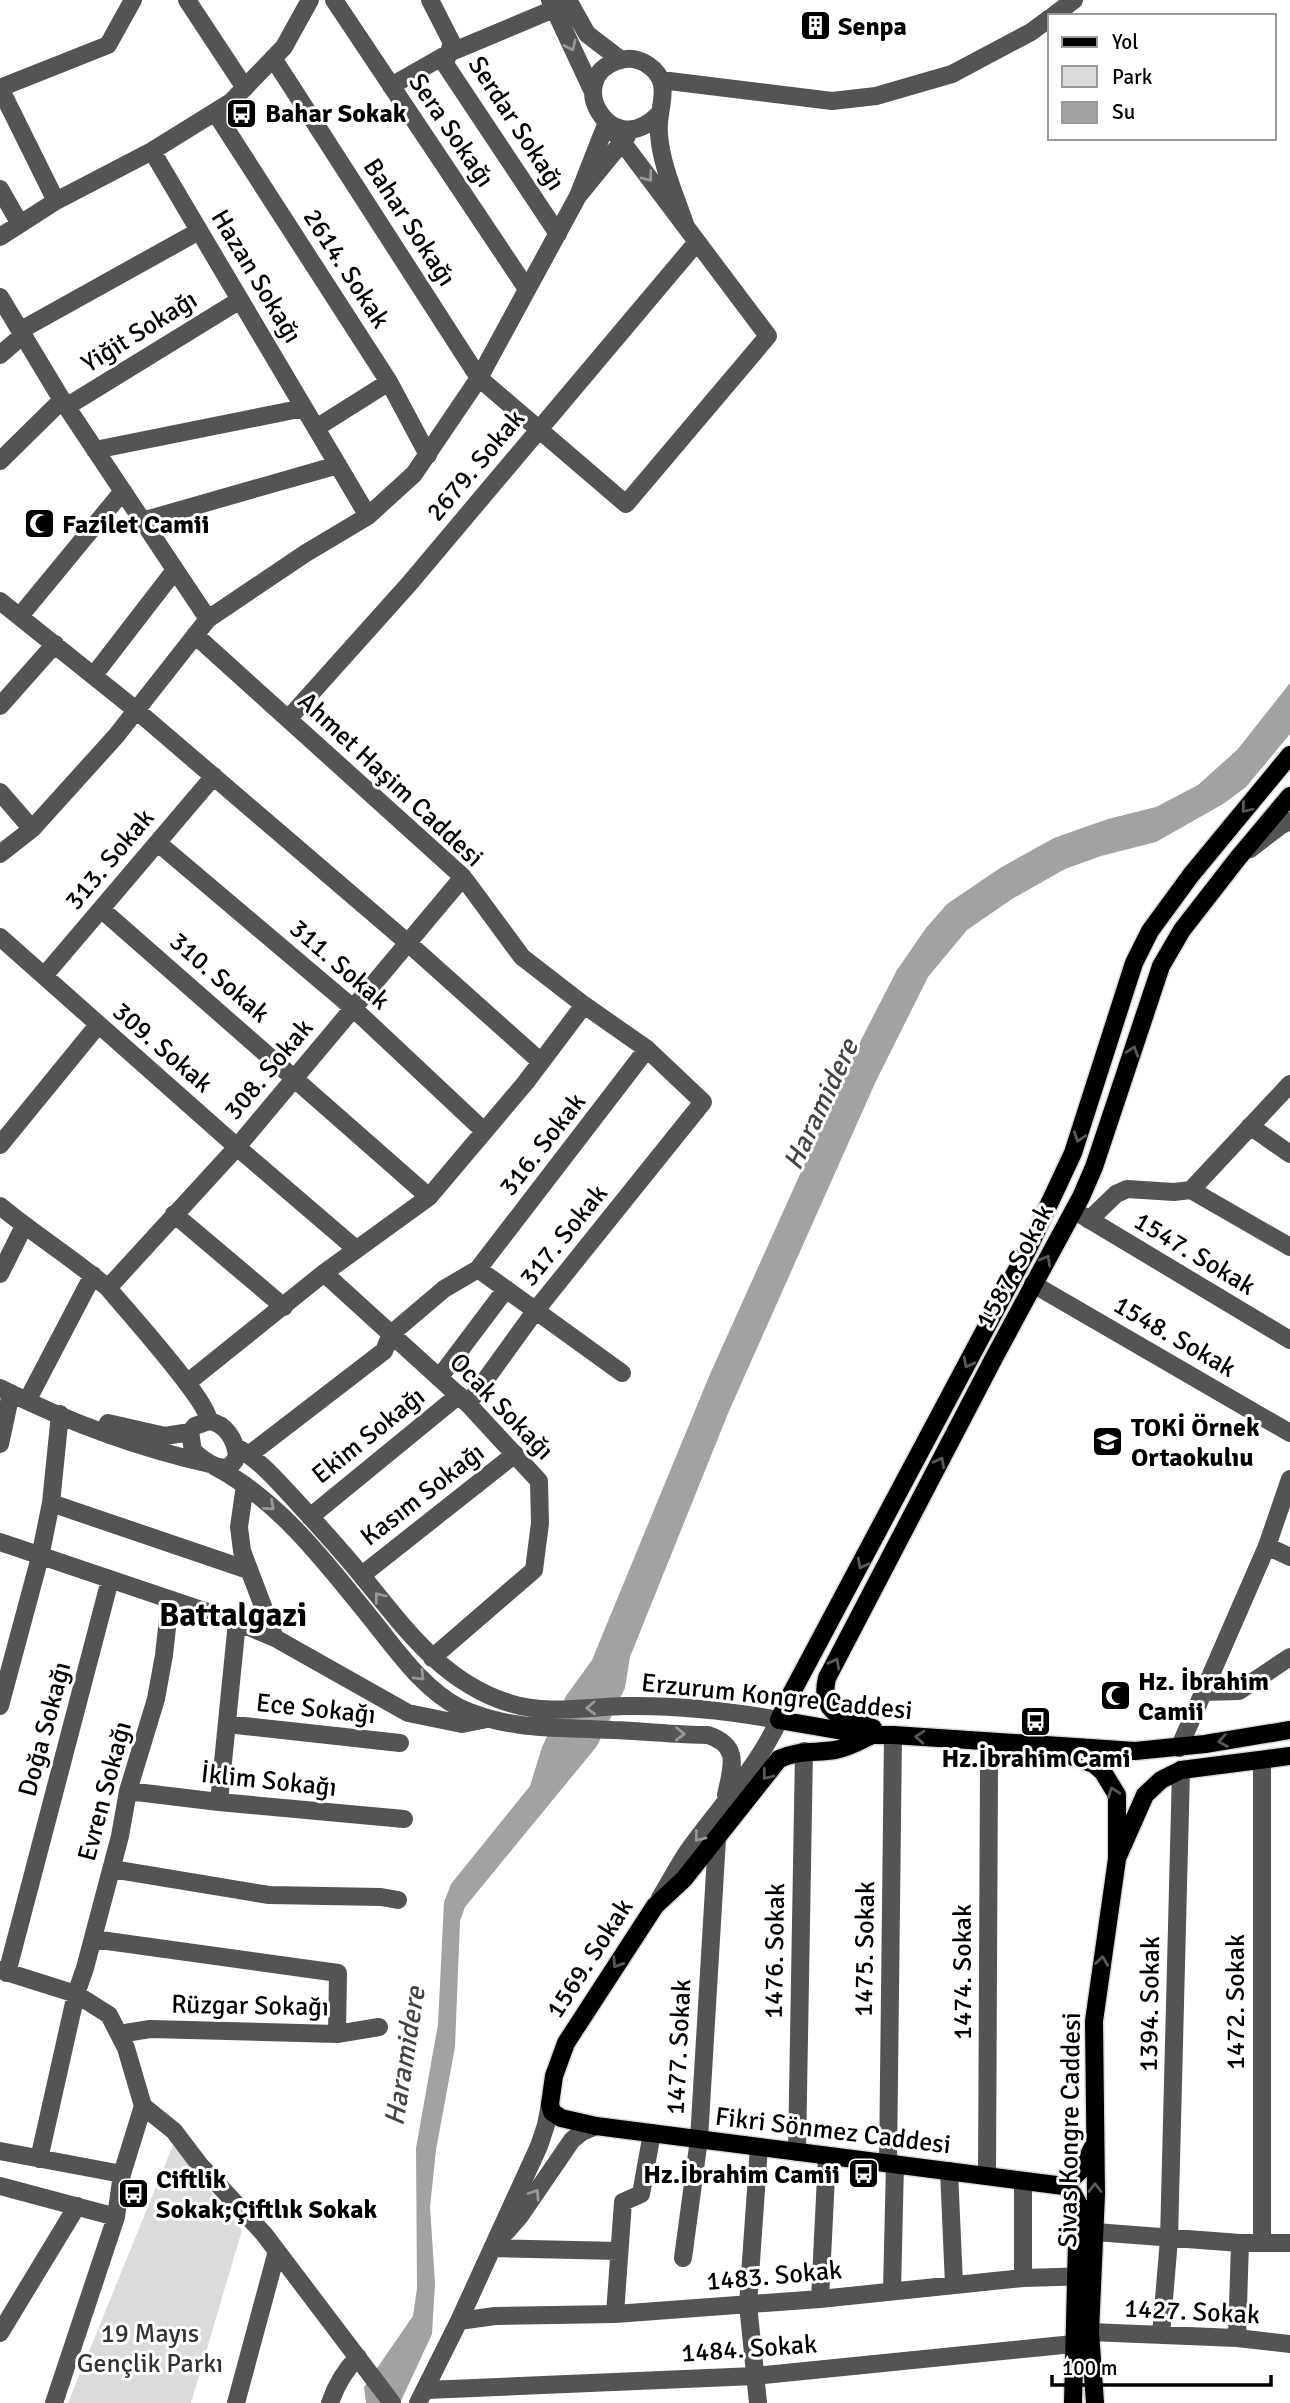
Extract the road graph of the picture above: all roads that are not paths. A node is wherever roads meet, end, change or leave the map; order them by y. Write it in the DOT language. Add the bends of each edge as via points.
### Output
graph roads {
  1 [pos="310,0"];
  2 [pos="334,0"];
  3 [pos="430,0"];
  4 [pos="1074,0"];
  5 [pos="129,3"];
  6 [pos="557,3"];
  7 [pos="195,4"];
  8 [pos="1056,14"];
  9 [pos="1048,20"];
  10 [pos="449,52"];
  11 [pos="273,58"];
  12 [pos="621,60"];
  13 [pos="661,80"];
  14 [pos="391,86"];
  15 [pos="0,88"];
  16 [pos="245,88"];
  17 [pos="593,92"];
  18 [pos="215,112"];
  19 [pos="659,114"];
  20 [pos="607,122"];
  21 [pos="637,129"];
  22 [pos="621,142"];
  23 [pos="152,151"];
  24 [pos="0,189"];
  25 [pos="578,196"];
  26 [pos="56,201"];
  27 [pos="20,224"];
  28 [pos="686,227"];
  29 [pos="199,231"];
  30 [pos="558,234"];
  31 [pos="0,237"];
  32 [pos="697,242"];
  33 [pos="527,289"];
  34 [pos="0,298"];
  35 [pos="240,300"];
  36 [pos="21,333"];
  37 [pos="0,355"];
  38 [pos="479,378"];
  39 [pos="389,382"];
  40 [pos="64,404"];
  41 [pos="304,408"];
  42 [pos="316,428"];
  43 [pos="539,429"];
  44 [pos="95,450"];
  45 [pos="428,455"];
  46 [pos="0,461"];
  47 [pos="338,465"];
  48 [pos="123,491"];
  49 [pos="368,516"];
  50 [pos="142,521"];
  51 [pos="175,570"];
  52 [pos="0,601"];
  53 [pos="20,616"];
  54 [pos="208,619"];
  55 [pos="195,635"];
  56 [pos="55,644"];
  57 [pos="94,675"];
  58 [pos="0,706"];
  59 [pos="136,710"];
  60 [pos="288,719"];
  61 [pos="1290,755"];
  62 [pos="214,776"];
  63 [pos="0,792"];
  64 [pos="1290,796"];
  65 [pos="1290,821"];
  66 [pos="32,829"];
  67 [pos="158,843"];
  68 [pos="0,854"];
  69 [pos="1238,858"];
  70 [pos="463,877"];
  71 [pos="101,909"];
  72 [pos="0,937"];
  73 [pos="408,943"];
  74 [pos="44,976"];
  75 [pos="584,1005"];
  76 [pos="353,1008"];
  77 [pos="98,1025"];
  78 [pos="647,1049"];
  79 [pos="541,1062"];
  80 [pos="295,1077"];
  81 [pos="1290,1084"];
  82 [pos="703,1102"];
  83 [pos="1250,1126"];
  84 [pos="484,1131"];
  85 [pos="0,1145"];
  86 [pos="237,1147"];
  87 [pos="1290,1154"];
  88 [pos="1191,1190"];
  89 [pos="429,1197"];
  90 [pos="0,1206"];
  91 [pos="174,1214"];
  92 [pos="1081,1215"];
  93 [pos="23,1226"];
  94 [pos="1290,1247"];
  95 [pos="356,1249"];
  96 [pos="478,1269"];
  97 [pos="324,1273"];
  98 [pos="0,1274"];
  99 [pos="93,1275"];
  100 [pos="1033,1284"];
  101 [pos="108,1288"];
  102 [pos="506,1289"];
  103 [pos="284,1307"];
  104 [pos="536,1310"];
  105 [pos="391,1334"];
  106 [pos="1290,1340"];
  107 [pos="622,1373"];
  108 [pos="439,1378"];
  109 [pos="187,1383"];
  110 [pos="13,1394"];
  111 [pos="463,1399"];
  112 [pos="60,1414"];
  113 [pos="209,1420"];
  114 [pos="190,1432"];
  115 [pos="1290,1433"];
  116 [pos="0,1444"];
  117 [pos="243,1451"];
  118 [pos="514,1454"];
  119 [pos="212,1465"];
  120 [pos="1290,1479"];
  121 [pos="245,1485"];
  122 [pos="51,1503"];
  123 [pos="310,1517"];
  124 [pos="0,1542"];
  125 [pos="1267,1546"];
  126 [pos="40,1557"];
  127 [pos="1290,1557"];
  128 [pos="248,1570"];
  129 [pos="362,1575"];
  130 [pos="110,1580"];
  131 [pos="170,1600"];
  132 [pos="237,1622"];
  133 [pos="275,1638"];
  134 [pos="1290,1657"];
  135 [pos="432,1658"];
  136 [pos="1203,1692"];
  137 [pos="0,1706"];
  138 [pos="487,1719"];
  139 [pos="779,1720"];
  140 [pos="227,1724"];
  141 [pos="1290,1730"];
  142 [pos="872,1735"];
  143 [pos="893,1735"];
  144 [pos="400,1743"];
  145 [pos="1037,1746"];
  146 [pos="1179,1748"];
  147 [pos="804,1751"];
  148 [pos="1290,1756"];
  149 [pos="1262,1760"];
  150 [pos="989,1767"];
  151 [pos="1181,1770"];
  152 [pos="128,1791"];
  153 [pos="219,1802"];
  154 [pos="724,1805"];
  155 [pos="404,1819"];
  156 [pos="717,1839"];
  157 [pos="1117,1859"];
  158 [pos="111,1869"];
  159 [pos="398,1900"];
  160 [pos="655,1906"];
  161 [pos="93,1939"];
  162 [pos="4,1971"];
  163 [pos="76,1994"];
  164 [pos="379,2026"];
  165 [pos="119,2034"];
  166 [pos="338,2034"];
  167 [pos="550,2104"];
  168 [pos="143,2106"];
  169 [pos="596,2126"];
  170 [pos="652,2133"];
  171 [pos="699,2139"];
  172 [pos="1095,2143"];
  173 [pos="759,2147"];
  174 [pos="0,2151"];
  175 [pos="797,2152"];
  176 [pos="828,2156"];
  177 [pos="39,2159"];
  178 [pos="892,2164"];
  179 [pos="949,2171"];
  180 [pos="122,2174"];
  181 [pos="987,2176"];
  182 [pos="1023,2181"];
  183 [pos="0,2186"];
  184 [pos="1064,2186"];
  185 [pos="77,2206"];
  186 [pos="116,2217"];
  187 [pos="1086,2232"];
  188 [pos="1169,2239"];
  189 [pos="1240,2243"];
  190 [pos="1262,2243"];
  191 [pos="1290,2243"];
  192 [pos="492,2248"];
  193 [pos="277,2251"];
  194 [pos="619,2251"];
  195 [pos="683,2258"];
  196 [pos="1084,2276"];
  197 [pos="1023,2278"];
  198 [pos="954,2284"];
  199 [pos="892,2291"];
  200 [pos="820,2298"];
  201 [pos="748,2304"];
  202 [pos="615,2314"];
  203 [pos="459,2320"];
  204 [pos="1090,2332"];
  205 [pos="0,2333"];
  206 [pos="1161,2335"];
  207 [pos="1237,2338"];
  208 [pos="1073,2344"];
  209 [pos="1290,2344"];
  210 [pos="358,2357"];
  211 [pos="755,2376"];
  212 [pos="422,2396"];
  213 [pos="54,2403"];
  214 [pos="236,2403"];
  215 [pos="330,2403"];
  216 [pos="392,2403"];
  217 [pos="758,2403"];
  218 [pos="1073,2403"];
  219 [pos="1095,2403"];
  1 -- 11 [label="street"];
  2 -- 14 [label="street, Sera Sokağı"];
  3 -- 10 [label="street, Serdar Sokağı" via="452,43"];
  4 -- 8 [label="street"];
  5 -- 15 [label="street" via="108,45"];
  6 -- 10 [label="street"];
  6 -- 12 [label="street"];
  6 -- 17 [label="street, one-way"];
  7 -- 16 [label="street"];
  9 -- 13 [label="street" via="952,74 876,96 832,101"];
  10 -- 14 [label="street"];
  10 -- 30 [label="street, Serdar Sokağı" via="445,64"];
  11 -- 16 [label="street"];
  11 -- 38 [label="street, Bahar Sokağı"];
  12 -- 13 [label="street" via="645,62"];
  12 -- 17 [label="street" via="602,71"];
  13 -- 19 [label="street" via="664,91"];
  14 -- 33 [label="street, Sera Sokağı"];
  15 -- 26 [label="street"];
  16 -- 18 [label="street"];
  17 -- 20 [label="street" via="594,104"];
  18 -- 23 [label="street"];
  18 -- 39 [label="street, 2614. Sokak"];
  19 -- 21 [label="street"];
  19 -- 28 [label="street" via="664,159"];
  20 -- 21 [label="street" via="617,128"];
  20 -- 22 [label="street"];
  20 -- 25 [label="street"];
  21 -- 22 [label="street"];
  22 -- 25 [label="street"];
  22 -- 28 [label="street, one-way"];
  23 -- 26 [label="street"];
  23 -- 29 [label="street, Hazan Sokağı"];
  24 -- 27 [label="street"];
  25 -- 30 [label="street"];
  26 -- 27 [label="street"];
  27 -- 31 [label="street"];
  28 -- 32 [label="street"];
  29 -- 35 [label="street, Hazan Sokağı"];
  29 -- 36 [label="street"];
  30 -- 33 [label="street"];
  32 -- 43 [label="street, 2679. Sokak"];
  32 -- 43 [label="street, Bahar Sokağı" via="768,336 626,504"];
  33 -- 38 [label="street"];
  34 -- 36 [label="street"];
  35 -- 40 [label="street, Yiğit Sokağı"];
  35 -- 41 [label="street, Hazan Sokağı"];
  36 -- 37 [label="street"];
  36 -- 40 [label="street"];
  38 -- 43 [label="street, Bahar Sokağı"];
  38 -- 45 [label="street"];
  39 -- 42 [label="street"];
  39 -- 45 [label="street, 2614. Sokak"];
  40 -- 44 [label="street"];
  40 -- 46 [label="street, Yiğit Sokağı"];
  41 -- 42 [label="street, Hazan Sokağı"];
  41 -- 44 [label="street"];
  42 -- 47 [label="street, Hazan Sokağı"];
  43 -- 60 [label="street, 2679. Sokak" via="410,584"];
  44 -- 48 [label="street"];
  45 -- 49 [label="street"];
  47 -- 49 [label="street, Hazan Sokağı"];
  47 -- 50 [label="street"];
  48 -- 50 [label="street"];
  48 -- 53 [label="street"];
  49 -- 54 [label="street"];
  50 -- 51 [label="street"];
  51 -- 54 [label="street"];
  51 -- 57 [label="street"];
  52 -- 53 [label="street"];
  53 -- 56 [label="street"];
  54 -- 55 [label="street"];
  55 -- 59 [label="street"];
  55 -- 60 [label="street, Ahmet Haşim Caddesi"];
  56 -- 57 [label="street"];
  56 -- 58 [label="street"];
  57 -- 59 [label="street"];
  59 -- 62 [label="street"];
  59 -- 66 [label="street"];
  60 -- 70 [label="street, Ahmet Haşim Caddesi"];
  61 -- 139 [label="main road, 1587. Sokak, one-way" via="1150,931 1134,963 1073,1153 1022,1261"];
  62 -- 67 [label="street, 313. Sokak"];
  62 -- 73 [label="street"];
  63 -- 66 [label="street"];
  64 -- 69 [label="main road, 1587. Sokak"];
  65 -- 69 [label="street"];
  66 -- 68 [label="street"];
  67 -- 71 [label="street, 313. Sokak"];
  67 -- 76 [label="street, 311. Sokak"];
  92 -- 69 [label="main road, 1587. Sokak, one-way" via="1161,966 1182,930"];
  70 -- 73 [label="street, 308. Sokak"];
  70 -- 75 [label="street, Ahmet Haşim Caddesi" via="522,957"];
  71 -- 74 [label="street, 313. Sokak"];
  71 -- 80 [label="street, 310. Sokak"];
  72 -- 74 [label="street, 309. Sokak"];
  73 -- 76 [label="street, 308. Sokak"];
  73 -- 79 [label="street"];
  74 -- 77 [label="street, 309. Sokak"];
  75 -- 78 [label="street, Ahmet Haşim Caddesi"];
  75 -- 79 [label="street"];
  76 -- 80 [label="street, 308. Sokak"];
  76 -- 84 [label="street, 311. Sokak"];
  77 -- 85 [label="street"];
  77 -- 86 [label="street, 309. Sokak"];
  78 -- 82 [label="street, Ahmet Haşim Caddesi"];
  78 -- 96 [label="street, 316. Sokak"];
  79 -- 84 [label="street"];
  80 -- 86 [label="street, 308. Sokak"];
  80 -- 89 [label="street, 310. Sokak"];
  81 -- 83 [label="street"];
  82 -- 104 [label="street, 317. Sokak"];
  83 -- 87 [label="street"];
  83 -- 88 [label="street"];
  84 -- 89 [label="street"];
  86 -- 91 [label="street, 308. Sokak"];
  86 -- 95 [label="street, 309. Sokak"];
  88 -- 92 [label="street" via="1127,1189"];
  88 -- 94 [label="street"];
  89 -- 95 [label="street"];
  90 -- 93 [label="street"];
  91 -- 101 [label="street, 308. Sokak"];
  91 -- 103 [label="street"];
  100 -- 92 [label="main road, 1587. Sokak, one-way"];
  92 -- 106 [label="street, 1547. Sokak"];
  93 -- 98 [label="street"];
  93 -- 99 [label="street"];
  95 -- 97 [label="street"];
  96 -- 102 [label="street"];
  96 -- 105 [label="street" via="444,1289"];
  97 -- 103 [label="street"];
  97 -- 105 [label="street, Ocak Sokağı"];
  99 -- 101 [label="street"];
  99 -- 110 [label="street"];
  100 -- 115 [label="street, 1548. Sokak"];
  143 -- 100 [label="main road, 1587. Sokak, one-way" via="837,1714 824,1697 827,1678"];
  101 -- 109 [label="street"];
  102 -- 104 [label="street"];
  102 -- 108 [label="street"];
  103 -- 109 [label="street"];
  104 -- 107 [label="street"];
  104 -- 111 [label="street, 317. Sokak"];
  105 -- 108 [label="street, Ocak Sokağı"];
  105 -- 117 [label="street" via="384,1351"];
  108 -- 111 [label="street, Ocak Sokağı"];
  109 -- 113 [label="street"];
  110 -- 112 [label="street"];
  110 -- 116 [label="street"];
  111 -- 118 [label="street, Ocak Sokağı"];
  111 -- 123 [label="street, Ekim Sokağı"];
  112 -- 114 [label="street" via="155,1435"];
  112 -- 119 [label="street" via="152,1449"];
  112 -- 122 [label="street"];
  113 -- 114 [label="street"];
  113 -- 117 [label="street" via="223,1426"];
  114 -- 119 [label="street" via="193,1451"];
  117 -- 119 [label="street" via="222,1468"];
  117 -- 123 [label="street, Erzurum Kongre Caddesi"];
  118 -- 129 [label="street, Kasım Sokağı"];
  118 -- 135 [label="street, Ocak Sokağı" via="539,1481 534,1570"];
  119 -- 121 [label="street, Erzurum Kongre Caddesi"];
  120 -- 125 [label="street"];
  121 -- 128 [label="street" via="239,1527"];
  121 -- 138 [label="street, Erzurum Kongre Caddesi, one-way" via="303,1539 428,1683 447,1701"];
  122 -- 126 [label="street"];
  122 -- 128 [label="street"];
  123 -- 129 [label="street, Erzurum Kongre Caddesi"];
  124 -- 126 [label="street"];
  125 -- 127 [label="street"];
  125 -- 136 [label="street"];
  126 -- 130 [label="street"];
  126 -- 137 [label="street"];
  128 -- 133 [label="street"];
  135 -- 129 [label="street, Erzurum Kongre Caddesi, one-way"];
  130 -- 131 [label="street"];
  130 -- 162 [label="street, Doğa Sokağı"];
  131 -- 132 [label="street"];
  131 -- 152 [label="street, Evren Sokağı" via="156,1699"];
  132 -- 133 [label="street"];
  132 -- 140 [label="street"];
  133 -- 138 [label="street" via="408,1713 462,1724"];
  134 -- 136 [label="street" via="1239,1692"];
  139 -- 135 [label="street, Erzurum Kongre Caddesi, one-way" via="629,1706 527,1707 472,1686"];
  136 -- 146 [label="street"];
  138 -- 154 [label="street, Erzurum Kongre Caddesi, one-way" via="540,1728 721,1739 733,1762"];
  139 -- 142 [label="main road, Erzurum Kongre Caddesi"];
  139 -- 154 [label="street, 1569. Sokak"];
  140 -- 144 [label="street, Ece Sokağı"];
  140 -- 153 [label="street"];
  141 -- 146 [label="main road, Erzurum Kongre Caddesi, one-way"];
  142 -- 143 [label="main road, Erzurum Kongre Caddesi"];
  142 -- 147 [label="main road" via="847,1747"];
  145 -- 143 [label="main road, Erzurum Kongre Caddesi, one-way"];
  143 -- 178 [label="street, 1475. Sokak"];
  145 -- 146 [label="main road, Erzurum Kongre Caddesi" via="1135,1751"];
  157 -- 145 [label="main road, Sivas Kongre Caddesi, one-way" via="1117,1795 1103,1772 1094,1764"];
  147 -- 156 [label="main road, one-way" via="779,1759"];
  147 -- 175 [label="street, 1476. Sokak"];
  148 -- 149 [label="main road"];
  149 -- 151 [label="main road"];
  149 -- 190 [label="street, 1472. Sokak"];
  150 -- 181 [label="street, 1474. Sokak"];
  151 -- 157 [label="main road, Sivas Kongre Caddesi" via="1144,1795"];
  151 -- 188 [label="street, 1394. Sokak"];
  152 -- 153 [label="street, İklim Sokağı"];
  152 -- 158 [label="street, Evren Sokağı"];
  153 -- 155 [label="street, İklim Sokağı"];
  154 -- 160 [label="street, 1569. Sokak, one-way"];
  156 -- 160 [label="main road"];
  156 -- 171 [label="street, 1477. Sokak"];
  172 -- 157 [label="main road, Sivas Kongre Caddesi, one-way" via="1094,2021"];
  158 -- 159 [label="street" via="269,1895"];
  158 -- 161 [label="street, Evren Sokağı"];
  160 -- 167 [label="main road, 1569. Sokak, one-way" via="565,2043"];
  161 -- 163 [label="street, Evren Sokağı"];
  161 -- 166 [label="street" via="338,1973"];
  162 -- 163 [label="street"];
  163 -- 165 [label="street" via="109,2015"];
  163 -- 177 [label="street, Evren Sokağı"];
  164 -- 166 [label="street, Rüzgar Sokağı"];
  165 -- 166 [label="street, Rüzgar Sokağı" via="150,2029"];
  165 -- 168 [label="street"];
  167 -- 169 [label="main road, Fikri Sönmez Caddesi" via="561,2118"];
  167 -- 192 [label="street, 1569. Sokak" via="539,2146"];
  168 -- 180 [label="street"];
  168 -- 193 [label="street" via="174,2131"];
  169 -- 170 [label="main road, Fikri Sönmez Caddesi"];
  192 -- 169 [label="street, 1569. Sokak, one-way" via="572,2140"];
  170 -- 171 [label="main road, Fikri Sönmez Caddesi"];
  170 -- 194 [label="street" via="641,2194 623,2202"];
  171 -- 173 [label="main road, Fikri Sönmez Caddesi"];
  171 -- 195 [label="street, 1477. Sokak"];
  172 -- 184 [label="main road" via="1081,2170"];
  187 -- 172 [label="main road, Sivas Kongre Caddesi, one-way"];
  173 -- 175 [label="main road, Fikri Sönmez Caddesi"];
  173 -- 201 [label="street"];
  174 -- 177 [label="street"];
  175 -- 176 [label="main road, Fikri Sönmez Caddesi"];
  176 -- 178 [label="main road, Fikri Sönmez Caddesi"];
  176 -- 200 [label="street"];
  177 -- 180 [label="street"];
  178 -- 179 [label="main road, Fikri Sönmez Caddesi"];
  178 -- 199 [label="street, 1475. Sokak"];
  179 -- 181 [label="main road, Fikri Sönmez Caddesi"];
  179 -- 198 [label="street"];
  180 -- 186 [label="street"];
  181 -- 182 [label="main road, Fikri Sönmez Caddesi"];
  182 -- 184 [label="main road, Fikri Sönmez Caddesi"];
  182 -- 197 [label="street"];
  183 -- 185 [label="street"];
  184 -- 187 [label="main road, Sivas Kongre Caddesi" via="1078,2203"];
  185 -- 186 [label="street"];
  185 -- 205 [label="street"];
  186 -- 213 [label="street"];
  187 -- 188 [label="street"];
  187 -- 196 [label="main road, Sivas Kongre Caddesi"];
  188 -- 189 [label="street"];
  188 -- 206 [label="street, 1394. Sokak"];
  189 -- 190 [label="street"];
  189 -- 207 [label="street"];
  190 -- 191 [label="street"];
  192 -- 194 [label="street"];
  192 -- 203 [label="street, 1569. Sokak"];
  193 -- 210 [label="street"];
  193 -- 214 [label="street"];
  194 -- 202 [label="street"];
  196 -- 197 [label="street, 1483. Sokak"];
  196 -- 204 [label="main road, Sivas Kongre Caddesi"];
  196 -- 208 [label="main road, Sivas Kongre Caddesi"];
  197 -- 198 [label="street, 1483. Sokak"];
  198 -- 199 [label="street, 1483. Sokak"];
  199 -- 200 [label="street, 1483. Sokak"];
  200 -- 201 [label="street, 1483. Sokak"];
  201 -- 202 [label="street, 1483. Sokak"];
  201 -- 211 [label="street"];
  202 -- 203 [label="street, 1483. Sokak"];
  203 -- 212 [label="street, 1569. Sokak"];
  204 -- 206 [label="street, 1427. Sokak"];
  204 -- 219 [label="main road, Sivas Kongre Caddesi"];
  206 -- 207 [label="street, 1427. Sokak"];
  207 -- 209 [label="street, 1427. Sokak"];
  208 -- 211 [label="street, 1484. Sokak"];
  208 -- 218 [label="main road, Sivas Kongre Caddesi"];
  210 -- 215 [label="street" via="335,2388"];
  210 -- 216 [label="street"];
  211 -- 212 [label="street, 1484. Sokak"];
  211 -- 217 [label="street"];
}
